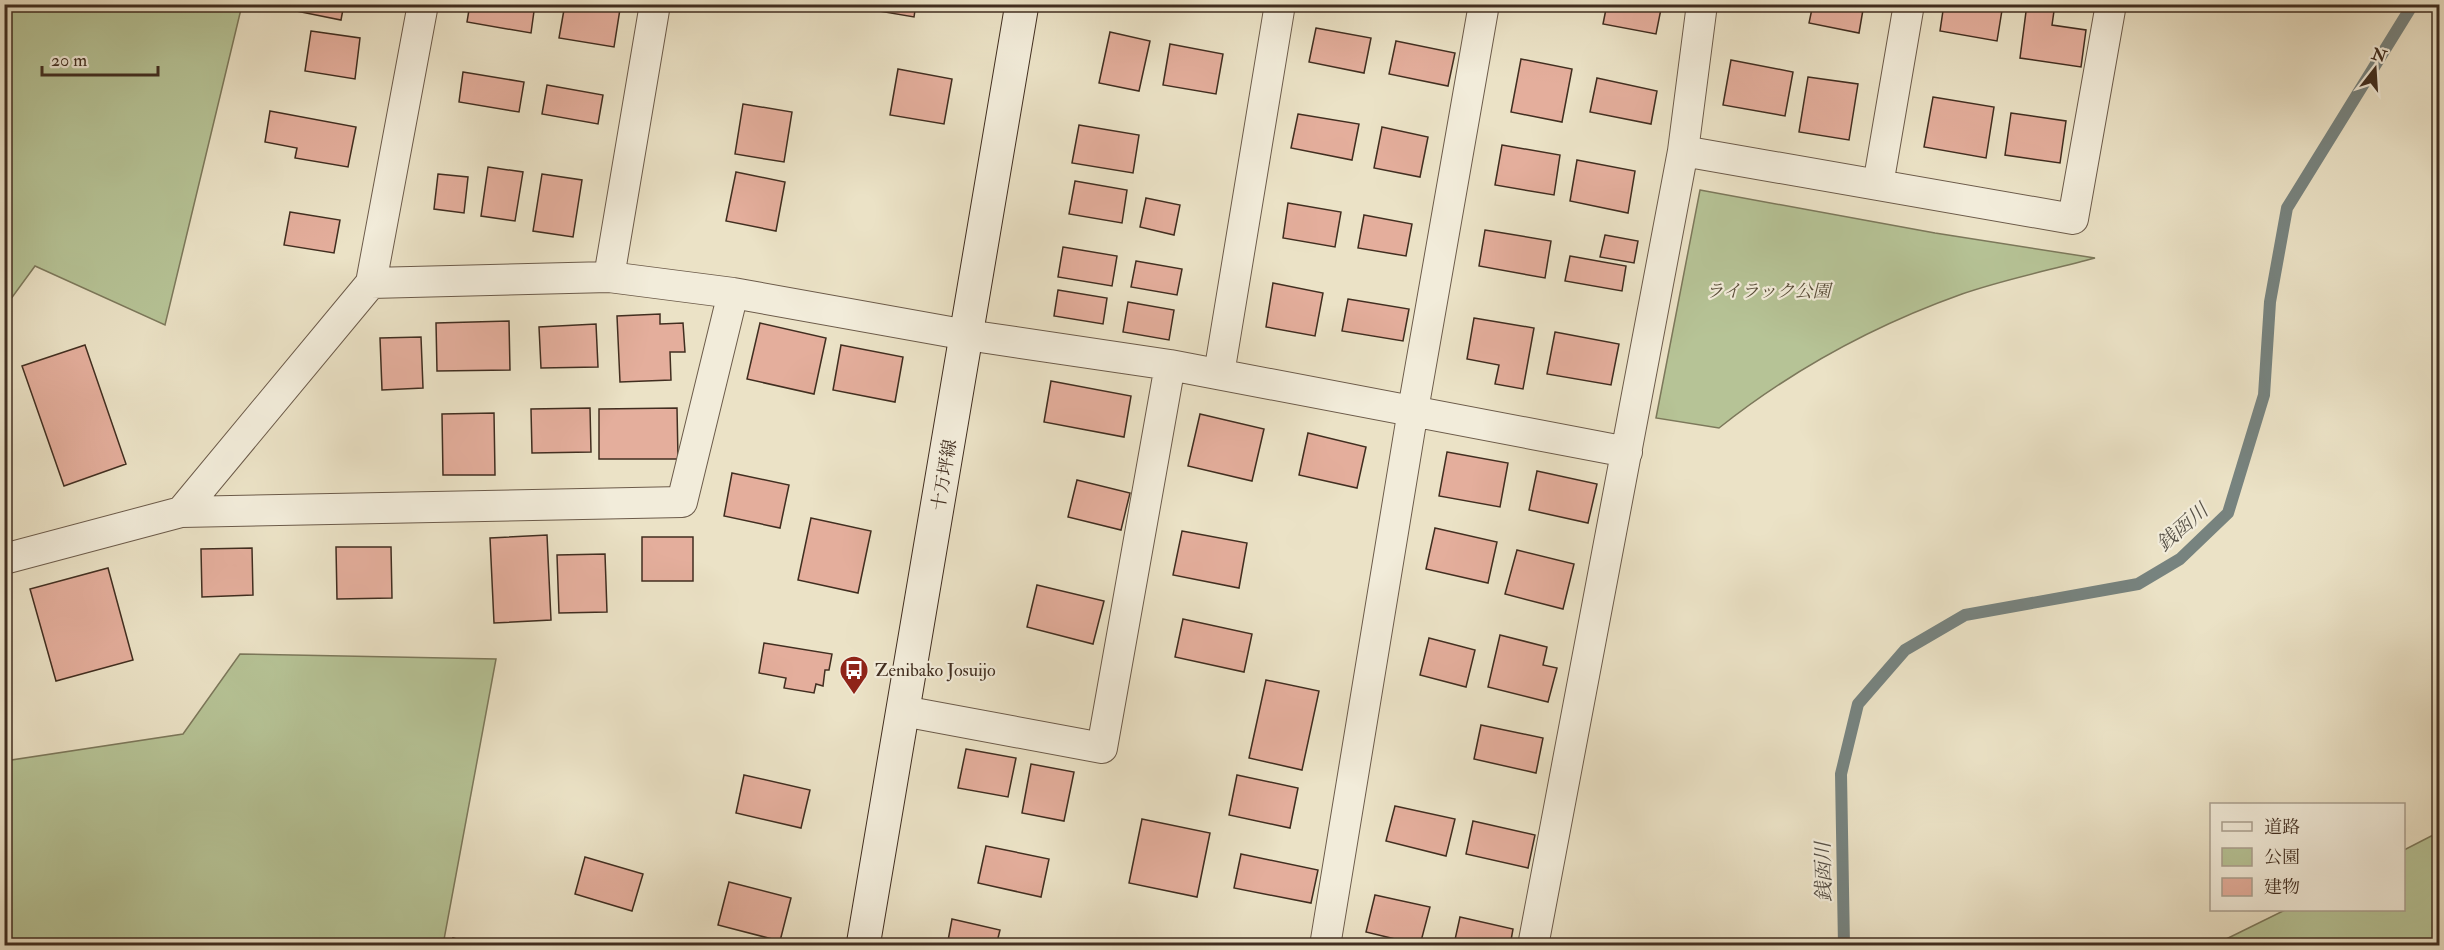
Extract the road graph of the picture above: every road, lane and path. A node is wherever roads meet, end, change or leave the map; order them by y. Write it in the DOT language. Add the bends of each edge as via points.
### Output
graph roads {
  1 [pos="423,4"];
  2 [pos="655,4"];
  3 [pos="1022,4"];
  4 [pos="1280,4"];
  5 [pos="1484,4"];
  6 [pos="1702,4"];
  7 [pos="1909,4"];
  8 [pos="2110,4"];
  9 [pos="1683,152"];
  10 [pos="1878,185"];
  11 [pos="609,277"];
  12 [pos="371,284"];
  13 [pos="733,293"];
  14 [pos="967,335"];
  15 [pos="1170,365"];
  16 [pos="1219,375"];
  17 [pos="1413,410"];
  18 [pos="1627,452"];
  19 [pos="180,512"];
  20 [pos="4,559"];
  21 [pos="903,711"];
  22 [pos="863,945"];
  23 [pos="1325,945"];
  24 [pos="1533,945"];
  1 -- 12 [label="street"];
  2 -- 11 [label="street"];
  3 -- 14 [label="street, 十万坪線"];
  4 -- 16 [label="street"];
  5 -- 17 [label="street"];
  6 -- 9 [label="street"];
  7 -- 10 [label="street"];
  8 -- 10 [label="street" via="2073,219"];
  9 -- 10 [label="street"];
  9 -- 18 [label="street"];
  11 -- 12 [label="street"];
  11 -- 13 [label="street"];
  12 -- 19 [label="street"];
  13 -- 14 [label="street"];
  13 -- 19 [label="street" via="682,502"];
  14 -- 15 [label="street"];
  14 -- 21 [label="street, 十万坪線"];
  15 -- 16 [label="street"];
  15 -- 21 [label="street" via="1102,748"];
  16 -- 17 [label="street"];
  17 -- 18 [label="street"];
  17 -- 23 [label="street"];
  18 -- 24 [label="street"];
  19 -- 20 [label="street"];
  21 -- 22 [label="street, 十万坪線"];
}
